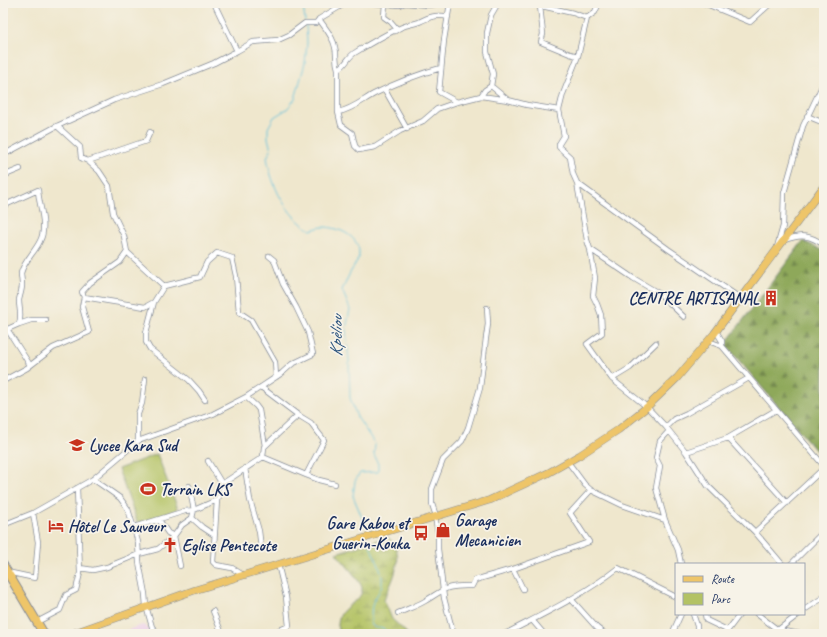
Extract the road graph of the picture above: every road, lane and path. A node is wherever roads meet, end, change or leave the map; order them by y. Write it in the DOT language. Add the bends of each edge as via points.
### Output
graph roads {
  1 [pos="214,3"];
  2 [pos="346,3"];
  3 [pos="374,3"];
  4 [pos="443,3"];
  5 [pos="450,3"];
  6 [pos="498,3"];
  7 [pos="528,3"];
  8 [pos="598,3"];
  9 [pos="704,3"];
  10 [pos="771,3"];
  11 [pos="385,4"];
  12 [pos="540,6"];
  13 [pos="448,17"];
  14 [pos="587,18"];
  15 [pos="319,19"];
  16 [pos="397,30"];
  17 [pos="389,37"];
  18 [pos="237,51"];
  19 [pos="578,56"];
  20 [pos="441,68"];
  21 [pos="338,69"];
  22 [pos="824,82"];
  23 [pos="491,86"];
  24 [pos="385,90"];
  25 [pos="481,96"];
  26 [pos="508,100"];
  27 [pos="457,102"];
  28 [pos="559,110"];
  29 [pos="338,112"];
  30 [pos="807,116"];
  31 [pos="824,122"];
  32 [pos="57,126"];
  33 [pos="406,129"];
  34 [pos="150,132"];
  35 [pos="3,155"];
  36 [pos="88,161"];
  37 [pos="20,168"];
  38 [pos="3,176"];
  39 [pos="577,183"];
  40 [pos="824,186"];
  41 [pos="3,206"];
  42 [pos="783,240"];
  43 [pos="824,245"];
  44 [pos="590,249"];
  45 [pos="776,250"];
  46 [pos="127,252"];
  47 [pos="269,256"];
  48 [pos="164,286"];
  49 [pos="84,297"];
  50 [pos="740,298"];
  51 [pos="154,302"];
  52 [pos="487,308"];
  53 [pos="684,317"];
  54 [pos="46,320"];
  55 [pos="18,324"];
  56 [pos="5,330"];
  57 [pos="716,331"];
  58 [pos="708,341"];
  59 [pos="656,343"];
  60 [pos="722,346"];
  61 [pos="30,365"];
  62 [pos="276,377"];
  63 [pos="612,378"];
  64 [pos="749,378"];
  65 [pos="145,379"];
  66 [pos="3,381"];
  67 [pos="261,387"];
  68 [pos="246,397"];
  69 [pos="205,400"];
  70 [pos="647,407"];
  71 [pos="776,410"];
  72 [pos="298,415"];
  73 [pos="666,427"];
  74 [pos="670,431"];
  75 [pos="728,438"];
  76 [pos="138,441"];
  77 [pos="265,446"];
  78 [pos="686,452"];
  79 [pos="263,457"];
  80 [pos="208,461"];
  81 [pos="568,462"];
  82 [pos="824,467"];
  83 [pos="245,468"];
  84 [pos="306,475"];
  85 [pos="93,479"];
  86 [pos="222,484"];
  87 [pos="336,484"];
  88 [pos="189,486"];
  89 [pos="77,488"];
  90 [pos="591,490"];
  91 [pos="217,500"];
  92 [pos="787,503"];
  93 [pos="194,510"];
  94 [pos="33,513"];
  95 [pos="436,516"];
  96 [pos="192,518"];
  97 [pos="159,520"];
  98 [pos="665,520"];
  99 [pos="3,525"];
  100 [pos="134,527"];
  101 [pos="755,532"];
  102 [pos="214,535"];
  103 [pos="823,535"];
  104 [pos="174,536"];
  105 [pos="261,548"];
  106 [pos="139,554"];
  107 [pos="681,563"];
  108 [pos="781,563"];
  109 [pos="792,563"];
  110 [pos="278,564"];
  111 [pos="180,566"];
  112 [pos="80,568"];
  113 [pos="5,569"];
  114 [pos="513,569"];
  115 [pos="243,575"];
  116 [pos="443,589"];
  117 [pos="523,589"];
  118 [pos="675,596"];
  119 [pos="824,597"];
  120 [pos="571,599"];
  121 [pos="146,606"];
  122 [pos="805,609"];
  123 [pos="213,611"];
  124 [pos="398,613"];
  125 [pos="681,615"];
  126 [pos="693,615"];
  127 [pos="705,615"];
  128 [pos="739,615"];
  129 [pos="758,615"];
  130 [pos="798,615"];
  131 [pos="532,620"];
  132 [pos="37,622"];
  133 [pos="726,632"];
  134 [pos="776,632"];
  135 [pos="44,634"];
  136 [pos="71,634"];
  137 [pos="159,634"];
  138 [pos="222,634"];
  139 [pos="270,634"];
  140 [pos="455,634"];
  141 [pos="505,634"];
  142 [pos="544,634"];
  143 [pos="605,634"];
  144 [pos="672,634"];
  145 [pos="697,634"];
  146 [pos="800,634"];
  1 -- 18 [label="street"];
  2 -- 15 [label="street"];
  3 -- 11 [label="street"];
  4 -- 11 [label="street"];
  5 -- 13 [label="street"];
  6 -- 23 [label="street" via="491,15 487,33 493,74"];
  7 -- 12 [label="street"];
  8 -- 14 [label="street" via="595,12"];
  9 -- 10 [label="street" via="750,22"];
  11 -- 16 [label="street" via="384,18"];
  12 -- 14 [label="street"];
  12 -- 19 [label="street" via="543,34 541,42"];
  13 -- 16 [label="street" via="427,17"];
  13 -- 20 [label="street"];
  14 -- 19 [label="street"];
  15 -- 18 [label="street" via="313,24 305,23 278,40 253,42"];
  15 -- 21 [label="street" via="335,47"];
  16 -- 17 [label="street"];
  16 -- 21 [label="street" via="356,52"];
  18 -- 32 [label="street" via="163,84 114,100"];
  19 -- 28 [label="street"];
  20 -- 24 [label="street" via="409,78"];
  20 -- 27 [label="street" via="439,92"];
  21 -- 29 [label="street"];
  22 -- 30 [label="street"];
  23 -- 25 [label="street"];
  23 -- 26 [label="street"];
  24 -- 29 [label="street" via="345,111"];
  24 -- 33 [label="street"];
  25 -- 26 [label="street"];
  25 -- 27 [label="street"];
  26 -- 28 [label="street"];
  27 -- 33 [label="street" via="437,109 423,121"];
  28 -- 39 [label="street" via="564,136 559,147 570,157"];
  29 -- 33 [label="street" via="340,125 352,133 355,146 359,150 375,147"];
  30 -- 31 [label="street"];
  30 -- 45 [label="street" via="784,193 782,226"];
  32 -- 35 [label="street"];
  32 -- 36 [label="street" via="80,147 81,158"];
  34 -- 36 [label="street" via="146,141"];
  36 -- 46 [label="street" via="109,186 113,213 124,236"];
  37 -- 38 [label="street"];
  39 -- 44 [label="street"];
  39 -- 50 [label="street"];
  40 -- 42 [label="main road"];
  41 -- 55 [label="street" via="38,190 43,230 41,240 21,274 21,316"];
  42 -- 43 [label="street" via="797,235 815,239"];
  42 -- 45 [label="main road"];
  44 -- 53 [label="street" via="660,294"];
  44 -- 63 [label="street" via="595,278 593,296 599,308 602,333 587,344"];
  45 -- 50 [label="main road"];
  46 -- 48 [label="street"];
  46 -- 49 [label="street" via="120,262 90,283 82,292"];
  47 -- 62 [label="street" via="274,260 283,284 308,332 313,354 292,364"];
  48 -- 51 [label="street"];
  48 -- 62 [label="street" via="200,276 207,262 216,253 232,258 239,312 251,320 275,362"];
  49 -- 51 [label="street" via="145,307"];
  49 -- 61 [label="street" via="82,307 89,332 53,348"];
  50 -- 57 [label="main road"];
  51 -- 69 [label="street" via="146,342 150,349 189,380"];
  52 -- 95 [label="street" via="488,324 480,388 462,442 443,460 432,489 432,504"];
  54 -- 55 [label="street" via="31,320"];
  55 -- 56 [label="street"];
  56 -- 61 [label="street"];
  57 -- 58 [label="main road"];
  57 -- 60 [label="street"];
  58 -- 60 [label="street"];
  58 -- 70 [label="main road" via="677,378"];
  59 -- 63 [label="street" via="630,368"];
  60 -- 64 [label="street"];
  61 -- 66 [label="street"];
  62 -- 67 [label="street"];
  63 -- 70 [label="street"];
  64 -- 71 [label="street"];
  64 -- 73 [label="street" via="674,419"];
  65 -- 76 [label="street" via="138,414"];
  67 -- 68 [label="street"];
  67 -- 72 [label="street"];
  68 -- 76 [label="street" via="213,414"];
  68 -- 77 [label="street" via="259,410"];
  70 -- 73 [label="street"];
  70 -- 81 [label="main road" via="618,430"];
  71 -- 75 [label="street"];
  71 -- 82 [label="street"];
  72 -- 77 [label="street"];
  72 -- 84 [label="street" via="311,424 324,440"];
  73 -- 74 [label="street"];
  74 -- 78 [label="street"];
  74 -- 98 [label="street" via="660,441 656,458 660,466 656,488"];
  75 -- 78 [label="street"];
  75 -- 92 [label="street"];
  76 -- 85 [label="street"];
  77 -- 79 [label="street"];
  78 -- 101 [label="street" via="708,486"];
  79 -- 83 [label="street"];
  79 -- 84 [label="street"];
  80 -- 86 [label="street"];
  81 -- 90 [label="street"];
  81 -- 95 [label="main road" via="490,500"];
  82 -- 92 [label="street"];
  83 -- 86 [label="street"];
  83 -- 105 [label="street"];
  84 -- 87 [label="street"];
  85 -- 89 [label="street"];
  85 -- 100 [label="street" via="120,498 128,509"];
  86 -- 91 [label="street" via="224,488"];
  88 -- 93 [label="street"];
  89 -- 94 [label="street"];
  89 -- 112 [label="street"];
  90 -- 98 [label="street" via="622,505"];
  90 -- 114 [label="street" via="570,513 589,542"];
  91 -- 93 [label="street"];
  91 -- 102 [label="street"];
  92 -- 101 [label="street"];
  93 -- 96 [label="street"];
  93 -- 97 [label="street"];
  94 -- 99 [label="street"];
  94 -- 113 [label="street" via="38,542 35,578"];
  95 -- 110 [label="main road"];
  95 -- 116 [label="street"];
  96 -- 102 [label="street"];
  96 -- 104 [label="street" via="182,525"];
  97 -- 100 [label="street"];
  97 -- 104 [label="street" via="168,533"];
  98 -- 107 [label="street"];
  100 -- 106 [label="street"];
  101 -- 108 [label="street"];
  102 -- 115 [label="street" via="214,564 232,568"];
  103 -- 109 [label="street"];
  104 -- 106 [label="street" via="158,549"];
  104 -- 111 [label="street"];
  106 -- 112 [label="street" via="107,567 93,570"];
  106 -- 121 [label="street"];
  110 -- 115 [label="main road"];
  110 -- 139 [label="street" via="286,597 289,626"];
  112 -- 132 [label="street" via="76,590 66,595 60,610"];
  113 -- 132 [label="highway"];
  114 -- 116 [label="street" via="475,580 472,586"];
  114 -- 117 [label="street"];
  115 -- 121 [label="main road"];
  116 -- 124 [label="street" via="424,602"];
  116 -- 140 [label="street"];
  118 -- 120 [label="street" via="618,568"];
  119 -- 122 [label="street"];
  120 -- 131 [label="street"];
  120 -- 143 [label="street"];
  121 -- 136 [label="main road"];
  121 -- 137 [label="street" via="152,627"];
  123 -- 138 [label="street"];
  125 -- 144 [label="street"];
  126 -- 145 [label="street"];
  127 -- 133 [label="street" via="706,620"];
  128 -- 133 [label="street"];
  129 -- 134 [label="street"];
  130 -- 134 [label="street"];
  131 -- 141 [label="street"];
  131 -- 142 [label="street"];
  132 -- 135 [label="highway"];
  134 -- 146 [label="street"];
}
